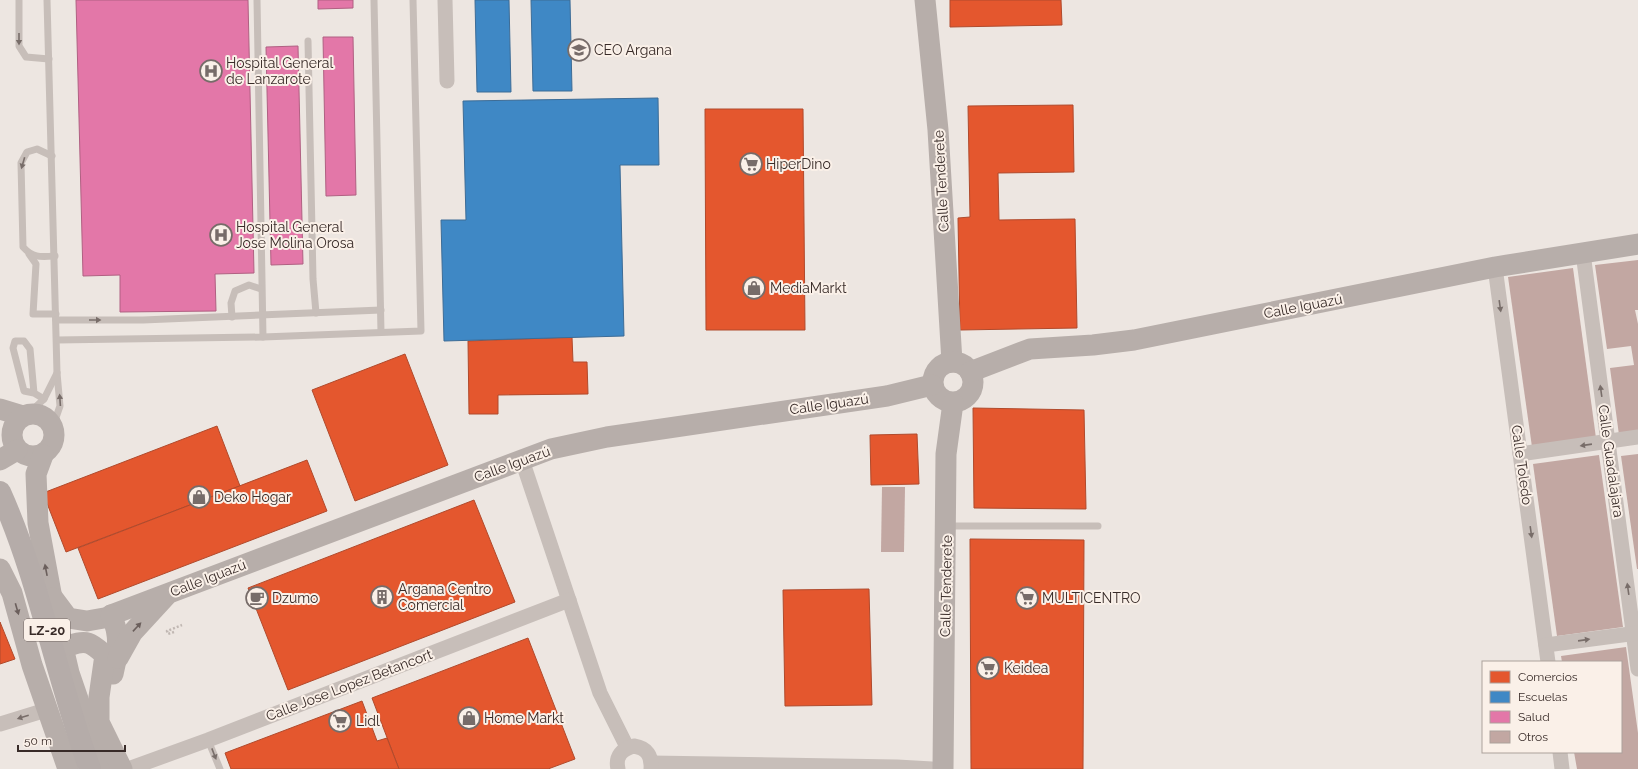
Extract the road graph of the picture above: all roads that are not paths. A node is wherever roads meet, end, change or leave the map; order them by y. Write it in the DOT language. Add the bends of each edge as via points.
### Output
graph roads {
  1 [pos="19,0"];
  2 [pos="48,0"];
  3 [pos="257,0"];
  4 [pos="374,0"];
  5 [pos="413,0"];
  6 [pos="445,0"];
  7 [pos="926,0"];
  8 [pos="308,41"];
  9 [pos="49,59"];
  10 [pos="447,81"];
  11 [pos="52,156"];
  12 [pos="1638,244"];
  13 [pos="1584,253"];
  14 [pos="30,254"];
  15 [pos="55,256"];
  16 [pos="1495,267"];
  17 [pos="261,289"];
  18 [pos="381,310"];
  19 [pos="316,313"];
  20 [pos="262,315"];
  21 [pos="56,317"];
  22 [pos="232,317"];
  23 [pos="381,332"];
  24 [pos="263,337"];
  25 [pos="57,340"];
  26 [pos="952,362"];
  27 [pos="970,372"];
  28 [pos="57,373"];
  29 [pos="932,385"];
  30 [pos="34,393"];
  31 [pos="44,399"];
  32 [pos="953,403"];
  33 [pos="0,409"];
  34 [pos="26,415"];
  35 [pos="53,426"];
  36 [pos="1638,437"];
  37 [pos="1609,442"];
  38 [pos="1520,454"];
  39 [pos="8,455"];
  40 [pos="44,455"];
  41 [pos="522,460"];
  42 [pos="0,492"];
  43 [pos="0,513"];
  44 [pos="946,526"];
  45 [pos="1098,526"];
  46 [pos="1,571"];
  47 [pos="169,593"];
  48 [pos="51,595"];
  49 [pos="569,600"];
  50 [pos="107,616"];
  51 [pos="1636,633"];
  52 [pos="1546,645"];
  53 [pos="69,652"];
  54 [pos="111,657"];
  55 [pos="1548,661"];
  56 [pos="1638,669"];
  57 [pos="46,710"];
  58 [pos="0,724"];
  59 [pos="208,740"];
  60 [pos="627,747"];
  61 [pos="1560,753"];
  62 [pos="153,765"];
  63 [pos="117,766"];
  64 [pos="651,766"];
  65 [pos="762,766"];
  66 [pos="785,767"];
  67 [pos="68,769"];
  68 [pos="83,769"];
  69 [pos="90,769"];
  70 [pos="220,769"];
  71 [pos="618,769"];
  72 [pos="932,769"];
  73 [pos="943,769"];
  74 [pos="1562,769"];
  1 -- 9 [label="lane, one-way" via="19,46 26,57"];
  2 -- 9 [label="lane"];
  3 -- 17 [label="lane"];
  4 -- 18 [label="lane"];
  5 -- 23 [label="lane" via="421,331"];
  6 -- 10 [label="street"];
  7 -- 26 [label="street, Calle Tenderete" via="938,130"];
  8 -- 19 [label="lane"];
  9 -- 11 [label="lane"];
  11 -- 14 [label="lane, one-way" via="37,149 27,152 21,163 23,247"];
  11 -- 15 [label="lane"];
  12 -- 13 [label="street, Calle Iguazú"];
  13 -- 16 [label="street, Calle Iguazú"];
  37 -- 13 [label="street, Calle Guadalajara, one-way"];
  14 -- 15 [label="lane" via="40,257"];
  14 -- 21 [label="lane" via="36,264 33,314"];
  15 -- 21 [label="lane"];
  16 -- 27 [label="street, Calle Iguazú" via="1134,340 1030,349"];
  16 -- 38 [label="street, Calle Toledo, one-way"];
  17 -- 20 [label="lane"];
  17 -- 22 [label="lane" via="249,285 235,291 231,303"];
  18 -- 19 [label="lane"];
  18 -- 23 [label="lane"];
  19 -- 20 [label="lane"];
  20 -- 22 [label="lane"];
  20 -- 24 [label="lane"];
  21 -- 22 [label="lane, one-way" via="142,320"];
  21 -- 25 [label="lane"];
  23 -- 24 [label="lane"];
  24 -- 25 [label="lane"];
  25 -- 28 [label="lane"];
  26 -- 27 [label="street" via="966,366"];
  26 -- 29 [label="street" via="937,369"];
  27 -- 32 [label="street" via="973,380 972,389 968,396"];
  28 -- 31 [label="lane"];
  35 -- 28 [label="lane, one-way" via="60,406"];
  29 -- 32 [label="street" via="939,398"];
  29 -- 41 [label="street, Calle Iguazú" via="887,396 607,437 551,449"];
  30 -- 30 [label="lane" via="24,391 14,348 16,341 24,341 30,349"];
  30 -- 31 [label="lane"];
  31 -- 34 [label="lane"];
  32 -- 44 [label="street, Calle Tenderete" via="946,454"];
  33 -- 34 [label="street"];
  34 -- 35 [label="street" via="43,416"];
  34 -- 39 [label="street" via="14,425"];
  35 -- 40 [label="street" via="55,437 52,447"];
  36 -- 37 [label="street"];
  37 -- 38 [label="street, one-way"];
  51 -- 37 [label="street, Calle Guadalajara, one-way"];
  38 -- 52 [label="street, Calle Toledo, one-way"];
  39 -- 40 [label="street"];
  48 -- 40 [label="street, one-way" via="38,523 36,490 36,474"];
  41 -- 47 [label="street, Calle Iguazú"];
  41 -- 49 [label="street"];
  42 -- 69 [label="main road, LZ-20" via="30,568 66,698"];
  43 -- 68 [label="main road, LZ-20" via="22,570"];
  44 -- 45 [label="lane"];
  44 -- 73 [label="street, Calle Tenderete"];
  46 -- 57 [label="street, one-way" via="12,593"];
  47 -- 50 [label="street, Calle Iguazú"];
  54 -- 47 [label="street, one-way"];
  48 -- 50 [label="street" via="68,618 88,621"];
  48 -- 53 [label="street"];
  49 -- 59 [label="street, Calle Jose Lopez Betancort"];
  49 -- 60 [label="street" via="600,693"];
  50 -- 53 [label="street" via="78,636"];
  50 -- 54 [label="street"];
  52 -- 51 [label="street, one-way"];
  51 -- 56 [label="street, Calle Guadalajara"];
  52 -- 55 [label="street, Calle Toledo"];
  53 -- 54 [label="street" via="82,641 93,644"];
  53 -- 63 [label="street"];
  54 -- 63 [label="street" via="99,697 99,722"];
  57 -- 58 [label="street, one-way"];
  57 -- 67 [label="street"];
  59 -- 62 [label="street, Calle Jose Lopez Betancort"];
  59 -- 70 [label="lane, one-way"];
  60 -- 64 [label="street" via="640,747 650,756"];
  60 -- 71 [label="street" via="618,757"];
  61 -- 74 [label="street"];
  62 -- 63 [label="street, Calle Jose Lopez Betancort"];
  64 -- 65 [label="street"];
  65 -- 66 [label="street"];
  66 -- 72 [label="street"];
}
